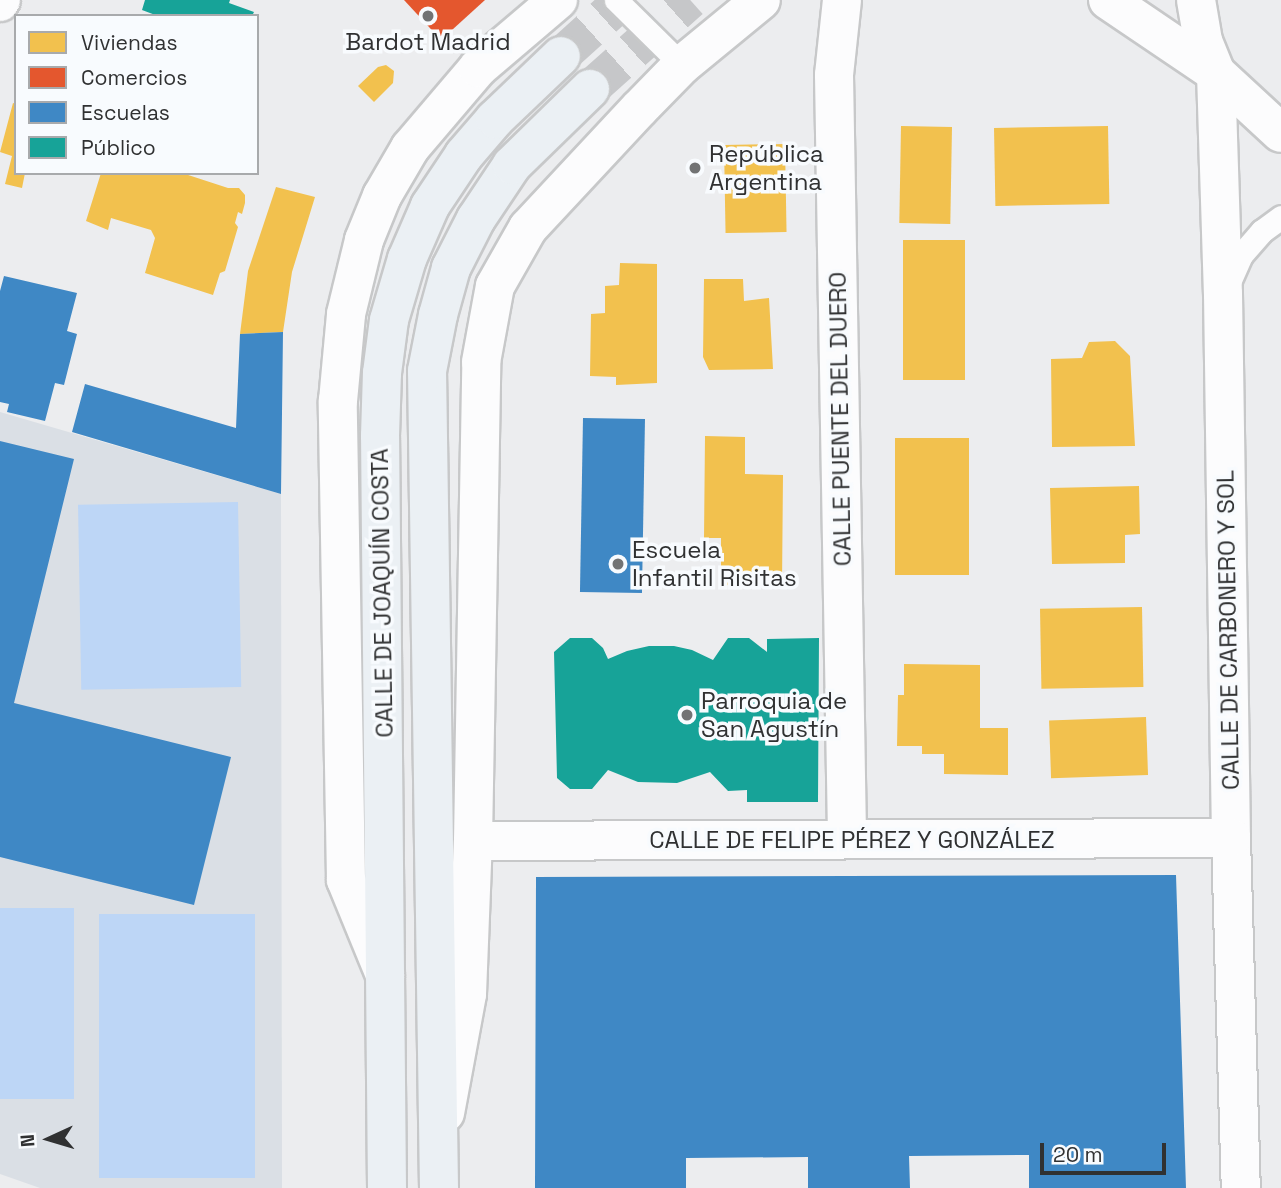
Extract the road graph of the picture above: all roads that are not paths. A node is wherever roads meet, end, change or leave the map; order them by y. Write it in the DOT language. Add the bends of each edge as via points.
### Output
graph roads {
  1 [pos="558,0"];
  2 [pos="617,0"];
  3 [pos="761,0"];
  4 [pos="842,0"];
  5 [pos="1108,0"];
  6 [pos="1196,0"];
  7 [pos="561,56"];
  8 [pos="682,65"];
  9 [pos="1216,73"];
  10 [pos="590,89"];
  11 [pos="1281,133"];
  12 [pos="1281,217"];
  13 [pos="1223,294"];
  14 [pos="847,838"];
  15 [pos="1231,838"];
  16 [pos="473,841"];
  17 [pos="386,976"];
  18 [pos="439,1139"];
  19 [pos="387,1188"];
  20 [pos="439,1188"];
  21 [pos="1241,1188"];
  1 -- 17 [label="street" via="478,68 410,148 364,240 346,314 338,401 346,880"];
  2 -- 8 [label="lane"];
  3 -- 8 [label="street"];
  4 -- 14 [label="street, CALLE PUENTE DEL DUERO" via="834,75"];
  5 -- 9 [label="street"];
  6 -- 9 [label="street" via="1203,41"];
  7 -- 17 [label="main road, CALLE DE JOAQUÍN COSTA" via="495,119 430,206 389,320 380,436"];
  8 -- 16 [label="street" via="528,228 495,286 481,362"];
  9 -- 11 [label="street"];
  9 -- 13 [label="street, CALLE DE CARBONERO Y SOL"];
  10 -- 18 [label="main road, CALLE DE JOAQUÍN COSTA" via="512,165 476,219 451,268 427,371"];
  12 -- 13 [label="lane" via="1241,255"];
  13 -- 15 [label="street, CALLE DE CARBONERO Y SOL"];
  14 -- 15 [label="street, CALLE DE FELIPE PÉREZ Y GONZÁLEZ"];
  14 -- 16 [label="street, CALLE DE FELIPE PÉREZ Y GONZÁLEZ"];
  15 -- 21 [label="street, CALLE DE CARBONERO Y SOL"];
  16 -- 18 [label="street" via="467,994"];
  17 -- 19 [label="main road, CALLE DE JOAQUÍN COSTA"];
  18 -- 20 [label="main road, CALLE DE JOAQUÍN COSTA"];
}
